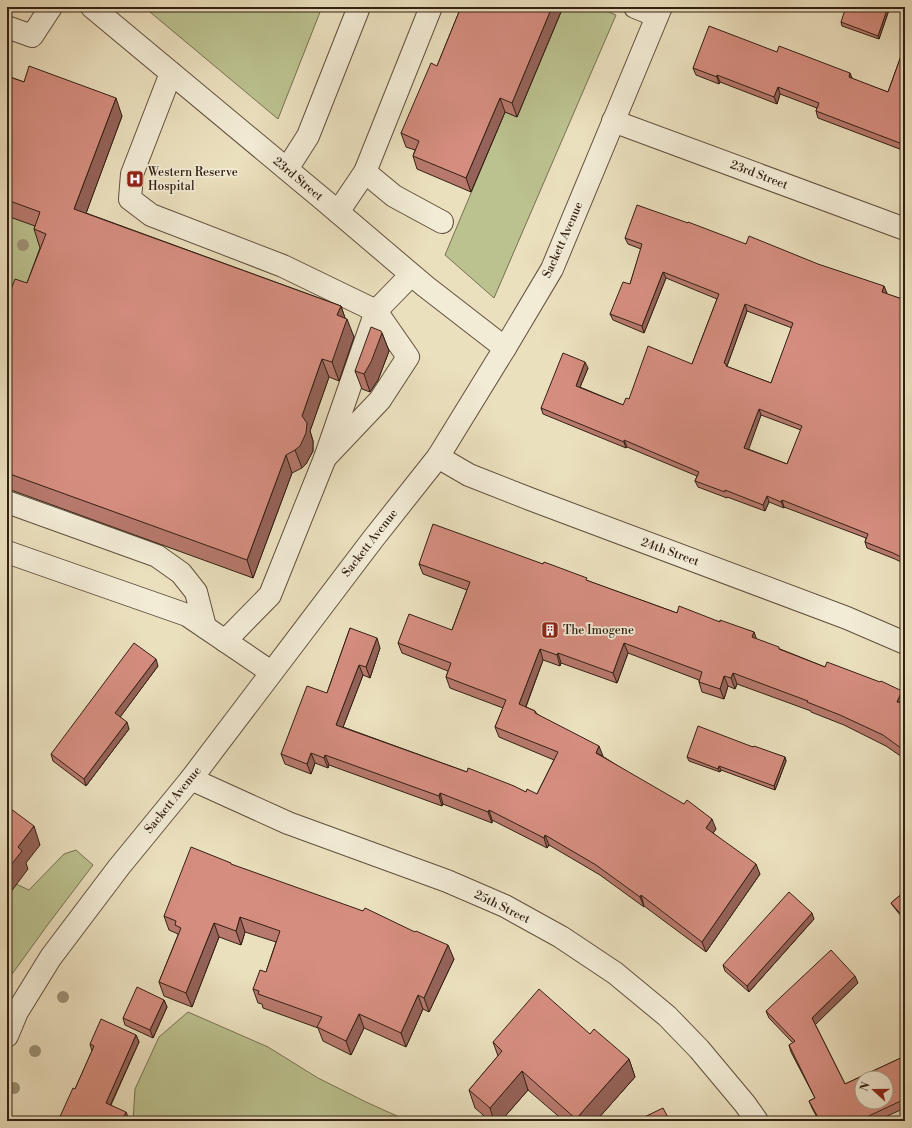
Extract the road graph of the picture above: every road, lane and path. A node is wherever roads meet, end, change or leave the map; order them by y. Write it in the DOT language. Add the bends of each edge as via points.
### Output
graph roads {
  1 [pos="51,7"];
  2 [pos="92,7"];
  3 [pos="359,7"];
  4 [pos="431,7"];
  5 [pos="635,7"];
  6 [pos="659,12"];
  7 [pos="7,27"];
  8 [pos="171,73"];
  9 [pos="613,121"];
  10 [pos="287,169"];
  11 [pos="365,172"];
  12 [pos="338,212"];
  13 [pos="442,222"];
  14 [pos="905,229"];
  15 [pos="411,275"];
  16 [pos="376,311"];
  17 [pos="505,348"];
  18 [pos="438,457"];
  19 [pos="325,458"];
  20 [pos="7,502"];
  21 [pos="7,552"];
  22 [pos="205,627"];
  23 [pos="225,641"];
  24 [pos="905,643"];
  25 [pos="271,672"];
  26 [pos="191,779"];
  27 [pos="7,1036"];
  28 [pos="757,1121"];
  1 -- 7 [label="street" via="32,36"];
  2 -- 8 [label="street, 23rd Street"];
  3 -- 10 [label="street" via="308,136"];
  4 -- 11 [label="street"];
  5 -- 6 [label="street"];
  6 -- 9 [label="street, Sackett Avenue"];
  8 -- 10 [label="street, 23rd Street"];
  8 -- 16 [label="street" via="132,174 130,199 151,215 283,266"];
  9 -- 14 [label="street, 23rd Street"];
  9 -- 17 [label="street, Sackett Avenue" via="552,269"];
  10 -- 12 [label="street, 23rd Street"];
  11 -- 12 [label="street"];
  11 -- 13 [label="street" via="394,196"];
  12 -- 15 [label="street, 23rd Street"];
  15 -- 16 [label="street"];
  15 -- 17 [label="street, 23rd Street"];
  16 -- 19 [label="street"];
  16 -- 19 [label="street" via="408,357 380,400"];
  17 -- 18 [label="street, Sackett Avenue"];
  18 -- 24 [label="street, 24th Street" via="476,478 843,616"];
  18 -- 25 [label="street, Sackett Avenue"];
  19 -- 23 [label="street" via="270,595"];
  20 -- 22 [label="street" via="157,556 181,573 196,592"];
  21 -- 22 [label="street" via="187,615"];
  22 -- 23 [label="street"];
  23 -- 25 [label="street"];
  25 -- 26 [label="street, Sackett Avenue"];
  26 -- 27 [label="street, Sackett Avenue" via="127,857 51,957 17,1012"];
  26 -- 28 [label="street, 25th Street" via="288,822 447,881 506,906 561,937 615,973 666,1016 699,1049"];
}
